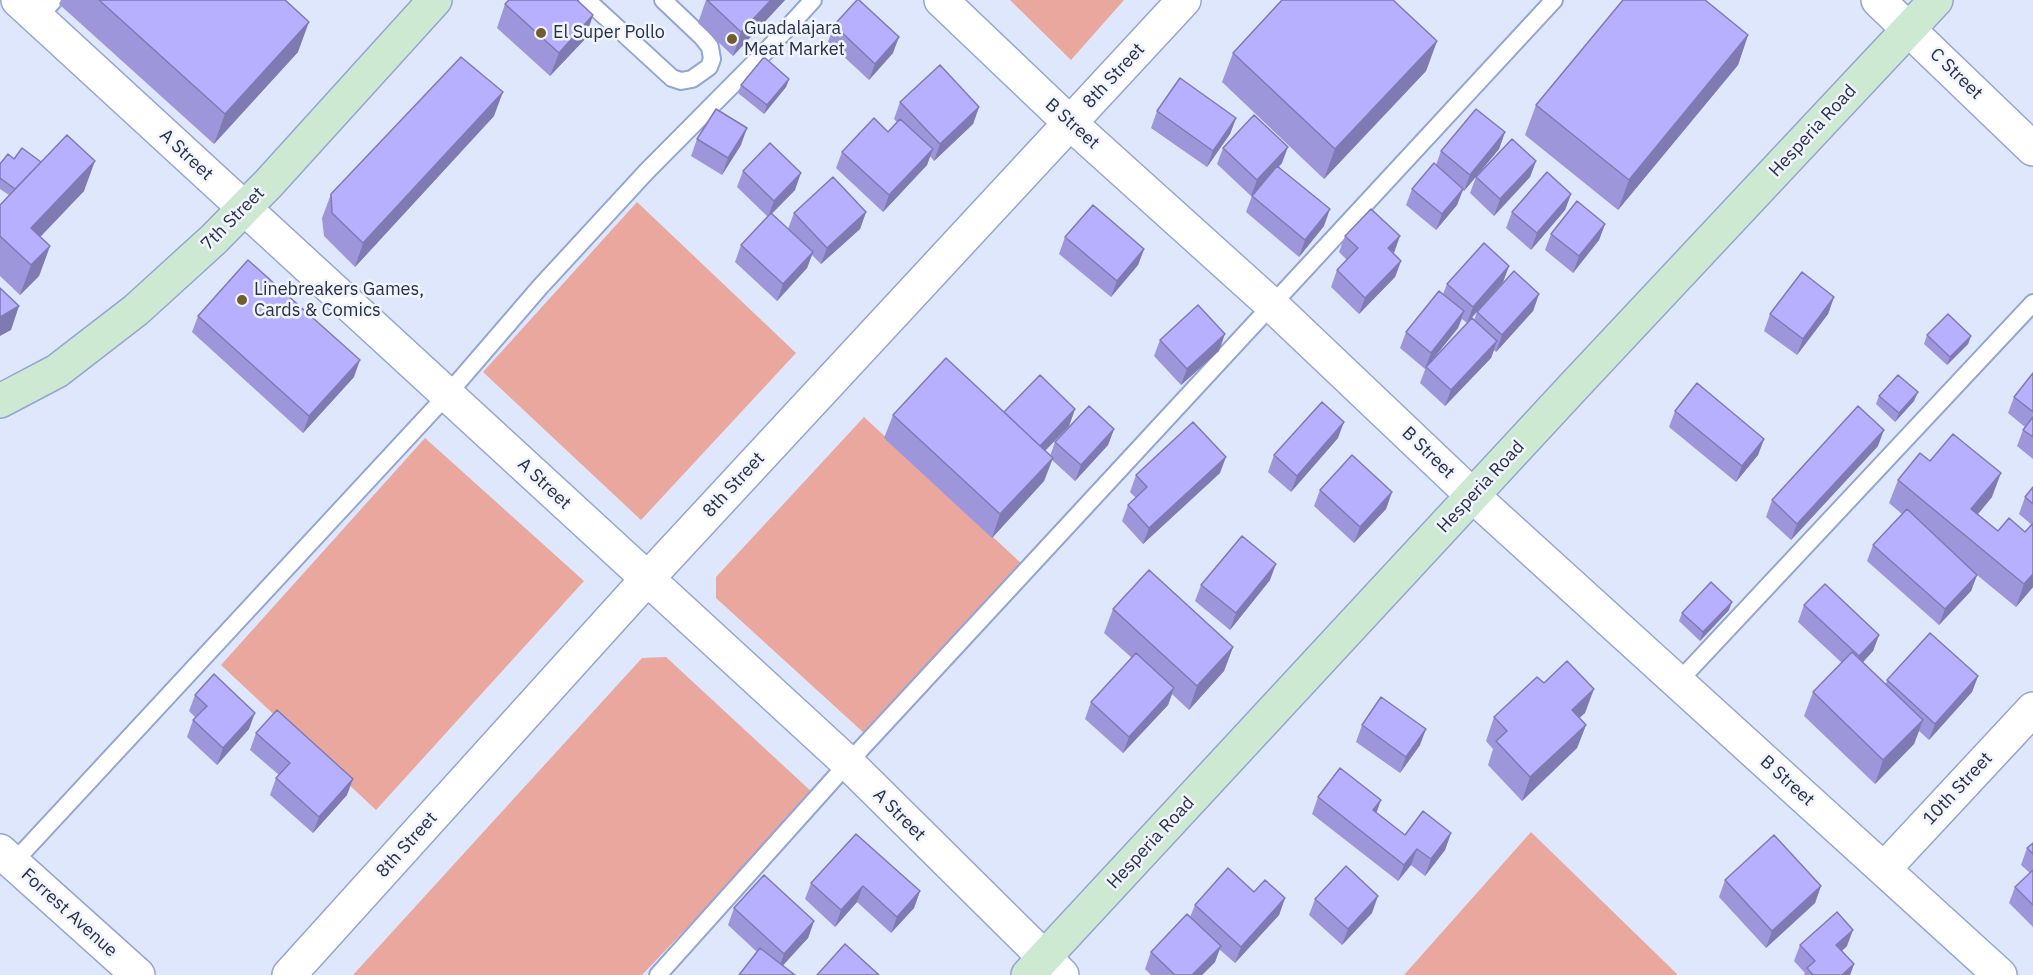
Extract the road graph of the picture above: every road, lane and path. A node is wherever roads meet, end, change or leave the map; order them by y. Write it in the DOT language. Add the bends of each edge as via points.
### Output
graph roads {
  1 [pos="435,0"];
  2 [pos="587,0"];
  3 [pos="663,0"];
  4 [pos="813,0"];
  5 [pos="940,0"];
  6 [pos="1184,0"];
  7 [pos="1554,0"];
  8 [pos="1878,0"];
  9 [pos="1936,0"];
  10 [pos="37,6"];
  11 [pos="1908,29"];
  12 [pos="1070,123"];
  13 [pos="2033,149"];
  14 [pos="245,209"];
  15 [pos="2033,303"];
  16 [pos="1273,306"];
  17 [pos="447,395"];
  18 [pos="0,401"];
  19 [pos="1473,496"];
  20 [pos="647,579"];
  21 [pos="1678,682"];
  22 [pos="2033,709"];
  23 [pos="848,764"];
  24 [pos="7,857"];
  25 [pos="1884,869"];
  26 [pos="1045,969"];
  27 [pos="667,972"];
  28 [pos="138,975"];
  29 [pos="289,975"];
  30 [pos="2001,975"];
  1 -- 14 [label="main road, 7th Street"];
  2 -- 3 [label="lane" via="672,78 692,79 709,67 710,47"];
  4 -- 17 [label="lane" via="540,287"];
  5 -- 12 [label="street, B Street"];
  6 -- 12 [label="street, 8th Street"];
  7 -- 16 [label="lane"];
  8 -- 11 [label="street, C Street"];
  9 -- 11 [label="main road, Hesperia Road"];
  10 -- 14 [label="street, A Street"];
  11 -- 13 [label="street, C Street"];
  11 -- 19 [label="main road, Hesperia Road"];
  12 -- 16 [label="street, B Street"];
  12 -- 20 [label="street, 8th Street"];
  14 -- 17 [label="street, A Street"];
  14 -- 18 [label="main road, 7th Street" via="136,310 57,371"];
  15 -- 21 [label="lane"];
  16 -- 19 [label="street, B Street"];
  16 -- 23 [label="lane"];
  17 -- 20 [label="street, A Street"];
  17 -- 24 [label="lane"];
  19 -- 21 [label="street, B Street"];
  19 -- 26 [label="main road, Hesperia Road"];
  20 -- 23 [label="street, A Street"];
  20 -- 29 [label="street, 8th Street"];
  21 -- 25 [label="street, B Street"];
  22 -- 25 [label="street, 10th Street"];
  23 -- 26 [label="street, A Street"];
  23 -- 27 [label="lane"];
  24 -- 28 [label="street, Forrest Avenue"];
  25 -- 30 [label="street, B Street"];
}
